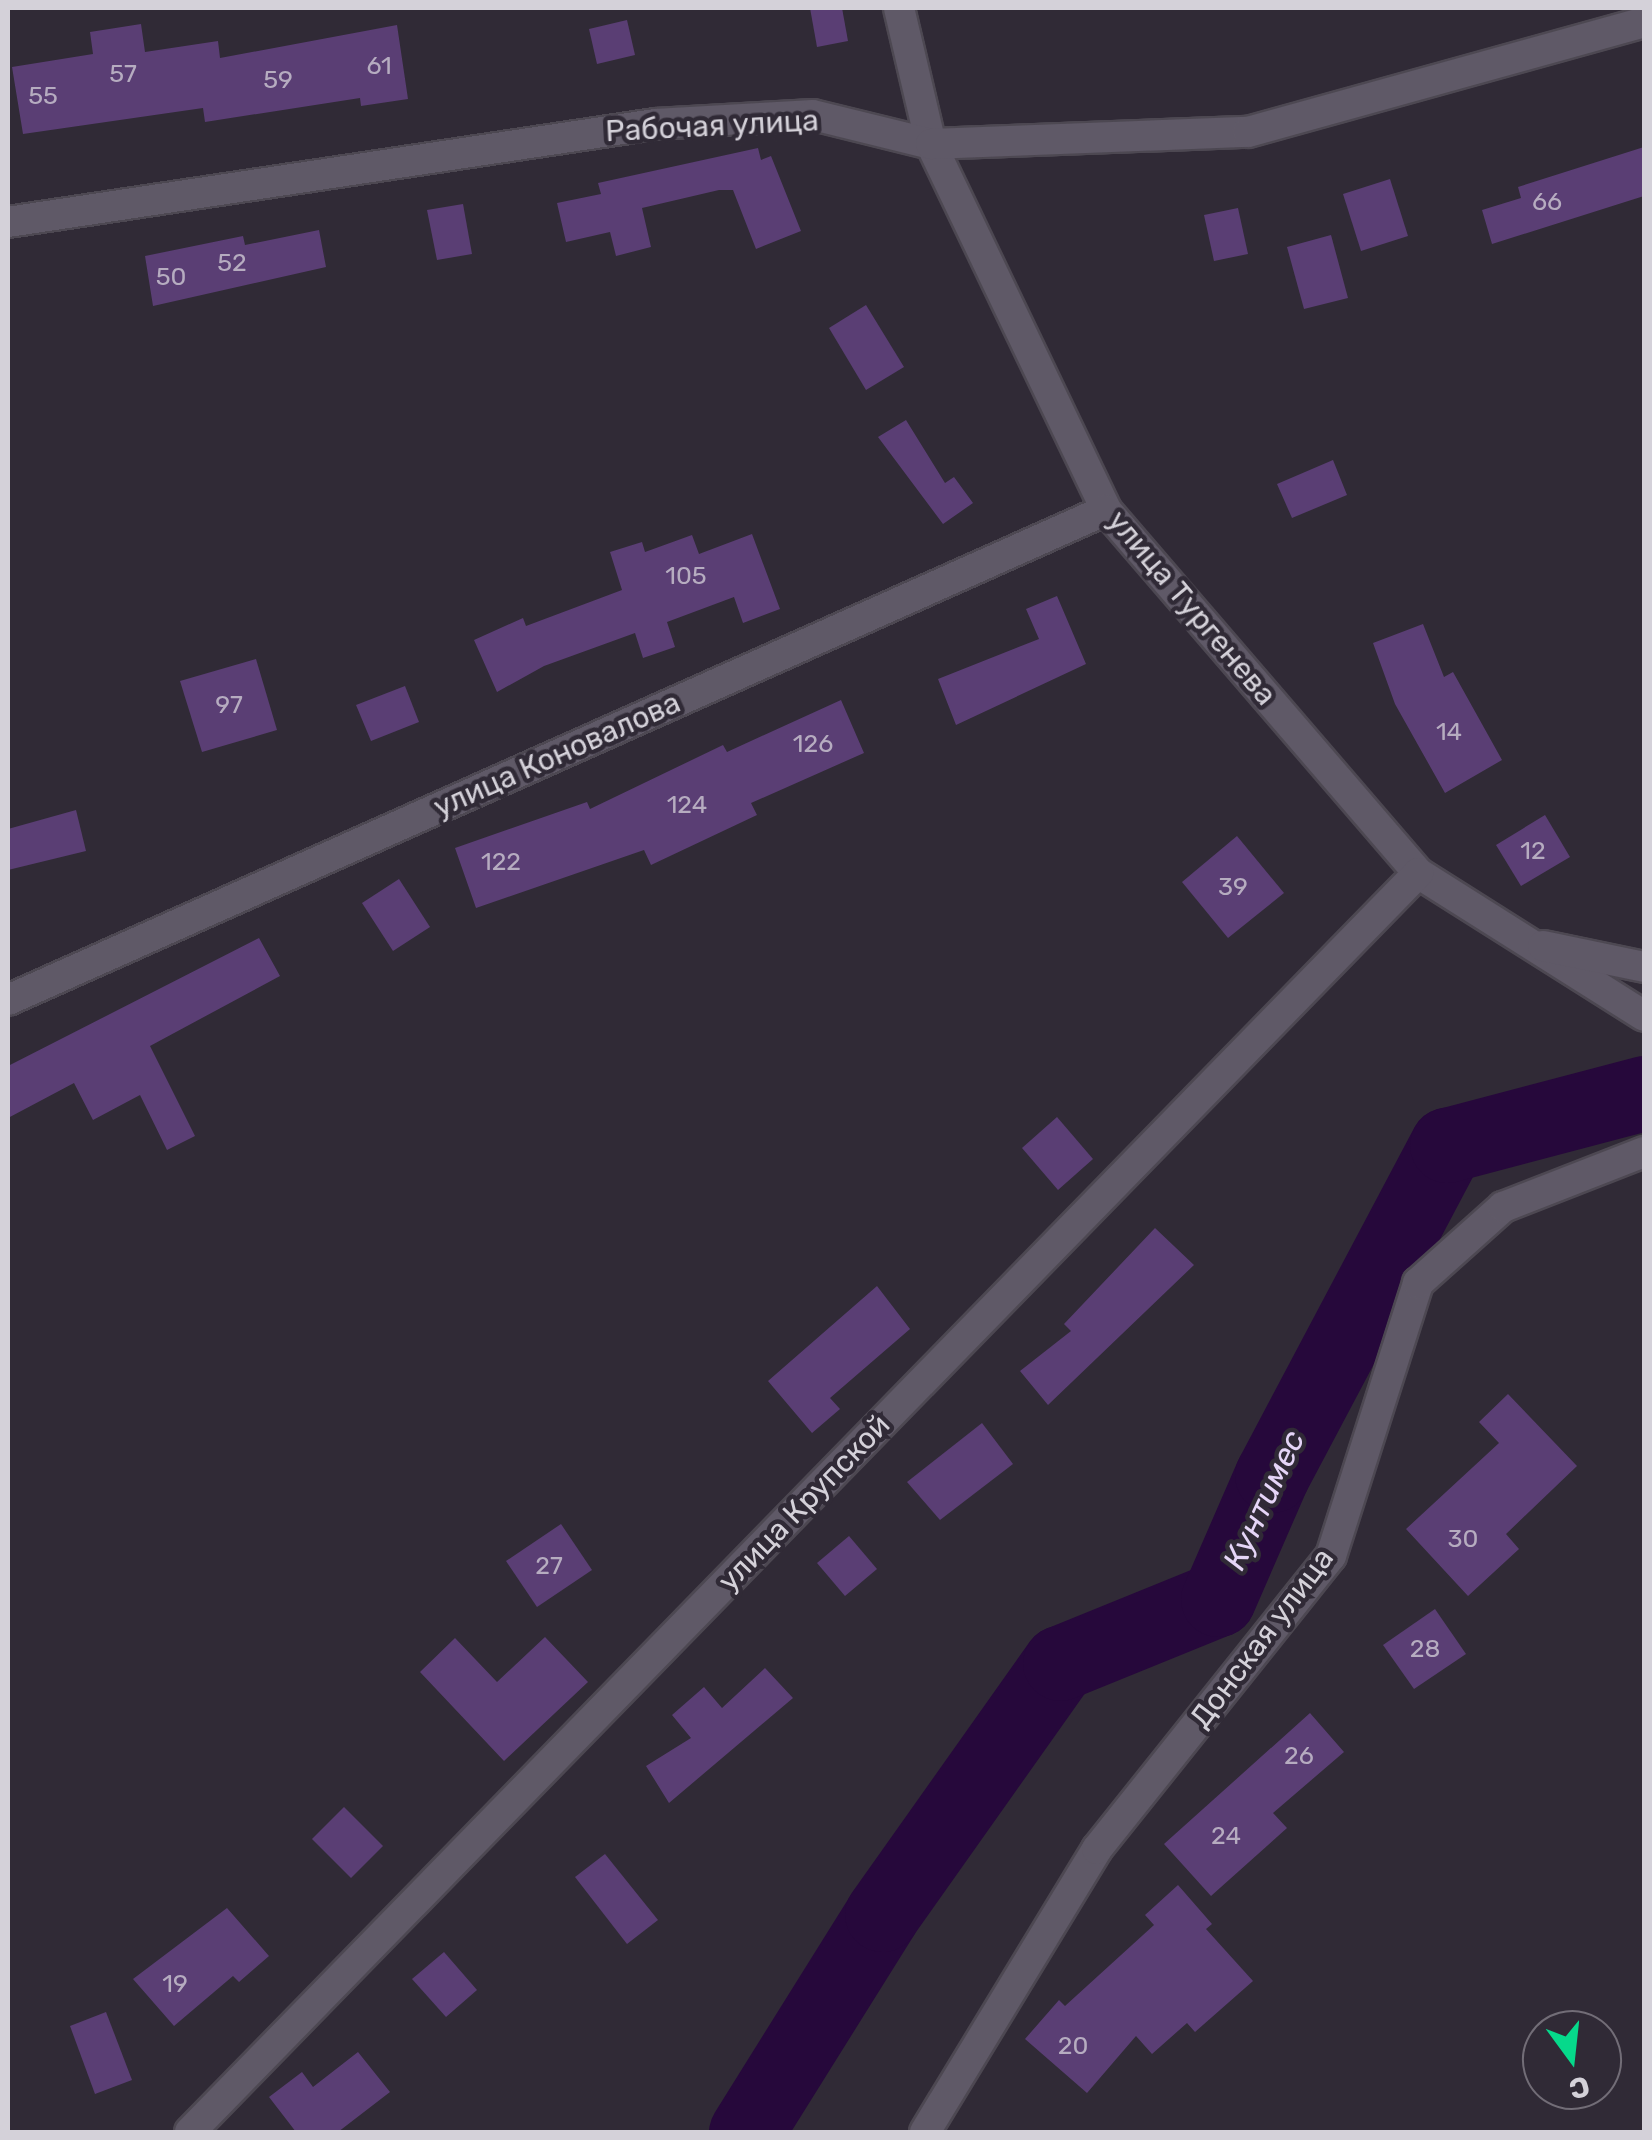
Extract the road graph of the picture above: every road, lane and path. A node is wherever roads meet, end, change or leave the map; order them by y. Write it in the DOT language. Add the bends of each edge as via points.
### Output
graph roads {
  1 [pos="899,8"];
  2 [pos="1644,22"];
  3 [pos="931,144"];
  4 [pos="8,222"];
  5 [pos="1106,510"];
  6 [pos="1418,873"];
  7 [pos="1521,941"];
  8 [pos="1644,967"];
  9 [pos="8,1000"];
  10 [pos="1644,1016"];
  11 [pos="1644,1152"];
  12 [pos="190,2132"];
  13 [pos="925,2132"];
  1 -- 3 [label="street, улица Тургенева"];
  2 -- 3 [label="street, Рабочая улица" via="1248,132"];
  3 -- 4 [label="street, Рабочая улица" via="813,115 656,124"];
  3 -- 5 [label="street, улица Тургенева"];
  5 -- 6 [label="street, улица Тургенева"];
  5 -- 9 [label="street, улица Коновалова"];
  6 -- 7 [label="street, улица Тургенева"];
  6 -- 12 [label="street, улица Крупской"];
  7 -- 8 [label="street"];
  7 -- 10 [label="street, улица Тургенева"];
  11 -- 13 [label="street, Донская улица" via="1502,1207 1418,1283 1331,1556 1097,1848"];
}
